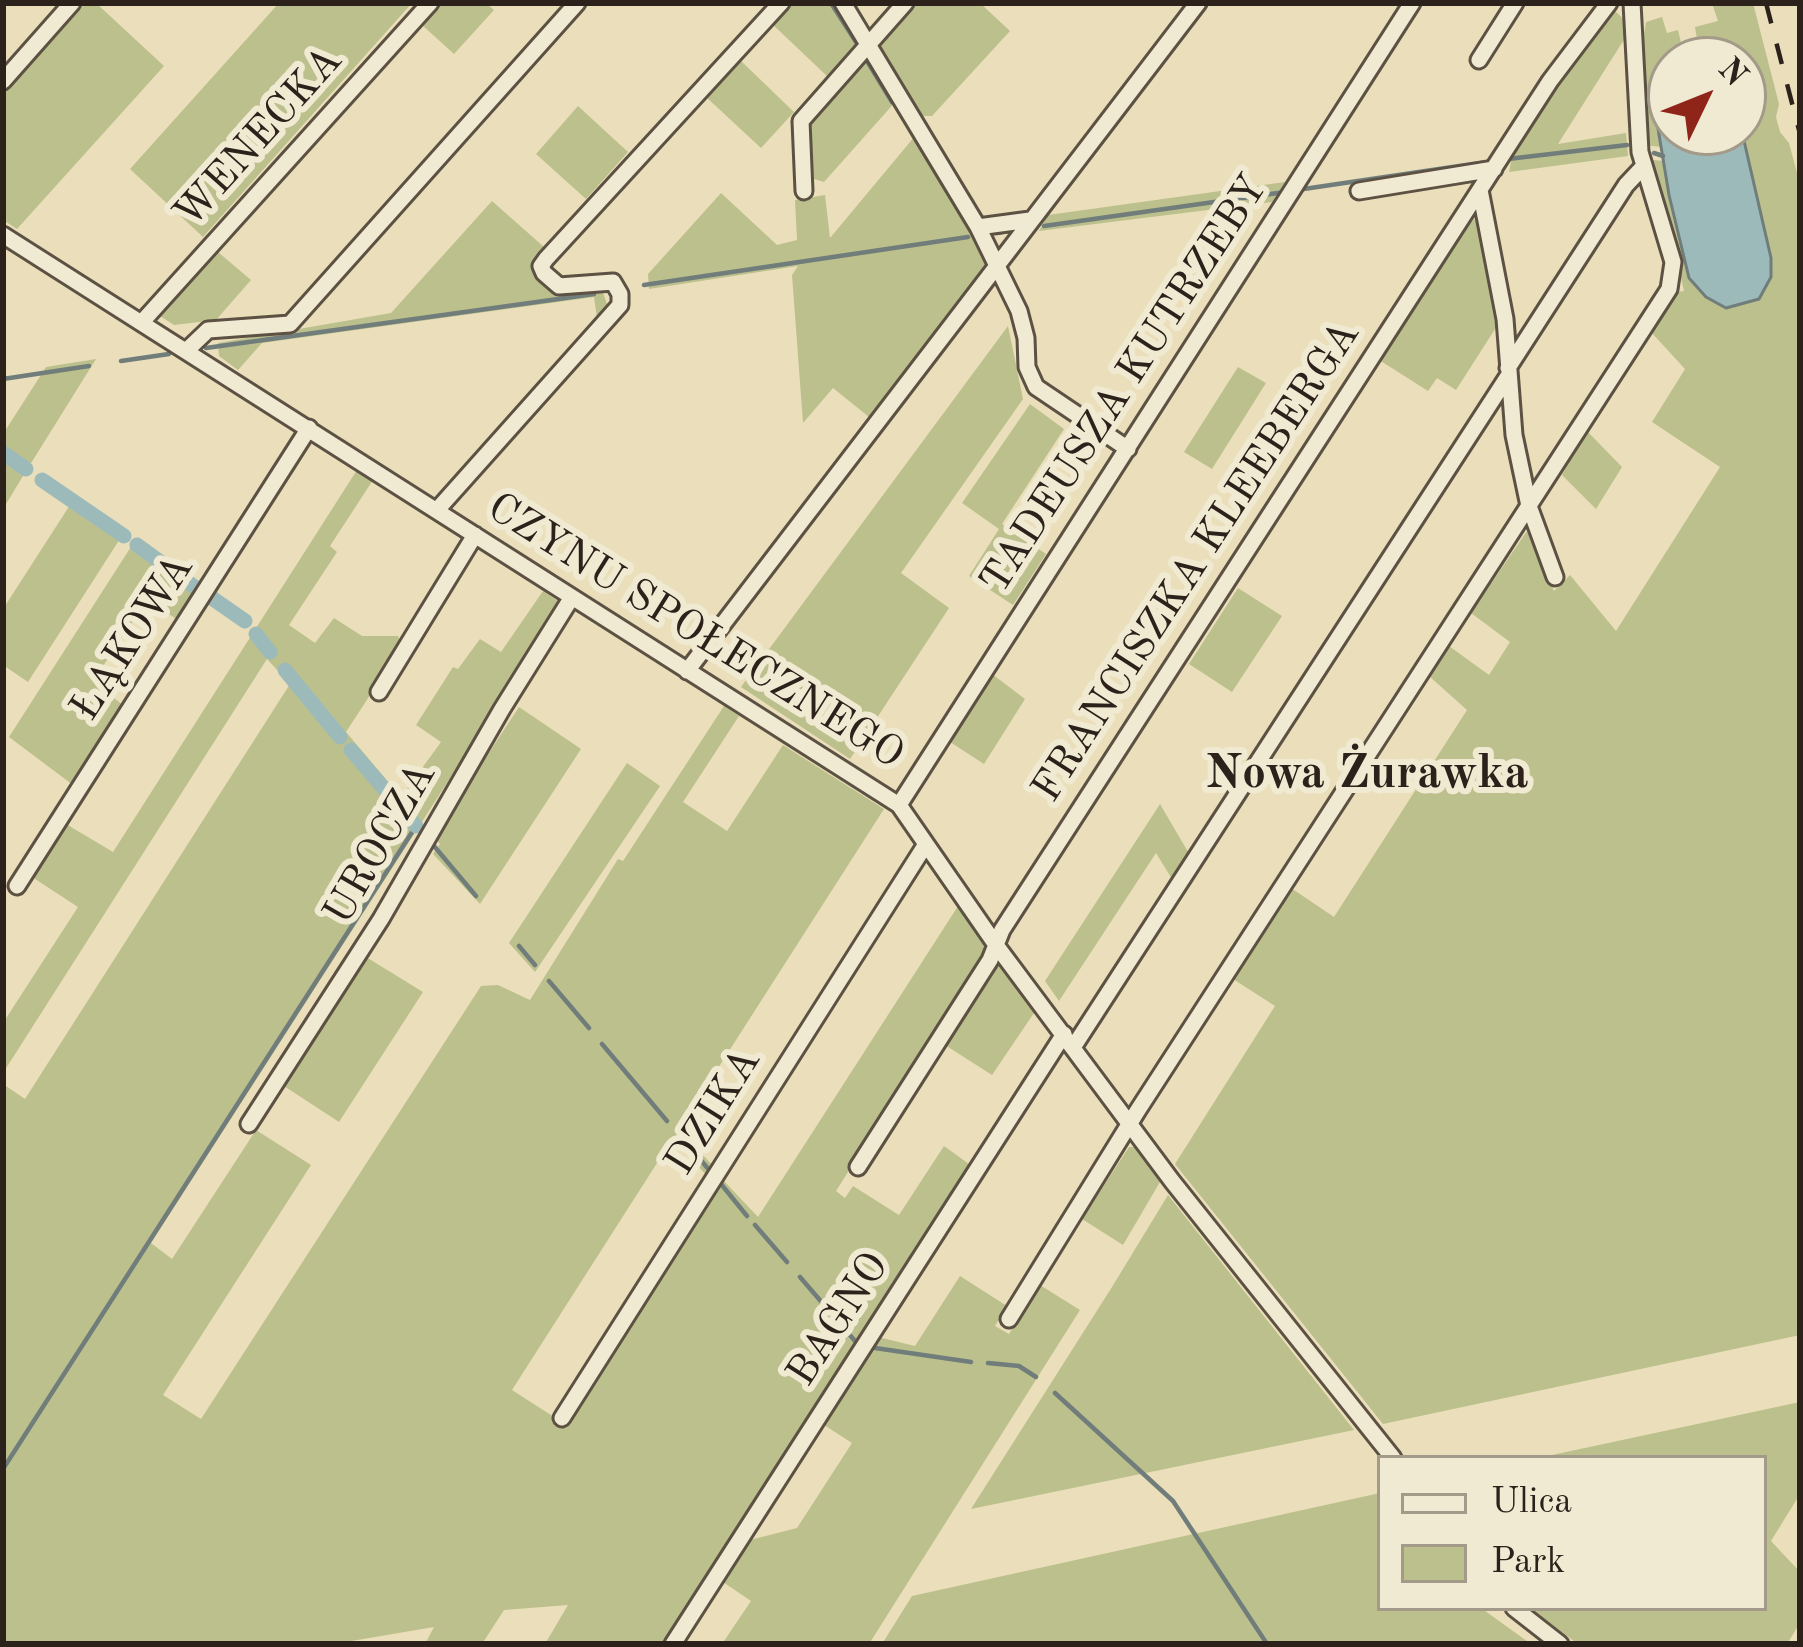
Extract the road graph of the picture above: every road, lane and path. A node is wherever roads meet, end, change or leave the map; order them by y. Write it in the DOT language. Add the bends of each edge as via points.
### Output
graph roads {
  1 [pos="73,3"];
  2 [pos="430,3"];
  3 [pos="577,3"];
  4 [pos="781,3"];
  5 [pos="843,3"];
  6 [pos="905,3"];
  7 [pos="1198,3"];
  8 [pos="1412,3"];
  9 [pos="1515,3"];
  10 [pos="1609,3"];
  11 [pos="1632,3"];
  12 [pos="872,45"];
  13 [pos="1479,60"];
  14 [pos="3,81"];
  15 [pos="1642,168"];
  16 [pos="1494,169"];
  17 [pos="1480,190"];
  18 [pos="804,191"];
  19 [pos="1359,191"];
  20 [pos="1030,220"];
  21 [pos="979,227"];
  22 [pos="3,235"];
  23 [pos="997,267"];
  24 [pos="142,322"];
  25 [pos="186,351"];
  26 [pos="1508,372"];
  27 [pos="309,428"];
  28 [pos="1128,449"];
  29 [pos="1529,506"];
  30 [pos="437,510"];
  31 [pos="475,535"];
  32 [pos="1556,577"];
  33 [pos="572,597"];
  34 [pos="687,671"];
  35 [pos="379,692"];
  36 [pos="899,805"];
  37 [pos="926,844"];
  38 [pos="17,886"];
  39 [pos="996,945"];
  40 [pos="1069,1040"];
  41 [pos="1129,1123"];
  42 [pos="249,1124"];
  43 [pos="858,1167"];
  44 [pos="1009,1319"];
  45 [pos="562,1418"];
  46 [pos="1391,1455"];
  47 [pos="1518,1611"];
  48 [pos="673,1644"];
  49 [pos="1560,1644"];
  1 -- 14 [label="street"];
  2 -- 24 [label="street, WENECKA"];
  3 -- 25 [label="street" via="290,324 208,330"];
  4 -- 30 [label="street" via="546,259 544,273 559,286 605,280 618,287 620,305"];
  5 -- 12 [label="street"];
  6 -- 12 [label="street"];
  7 -- 20 [label="street"];
  8 -- 28 [label="street, TADEUSZA KUTRZEBY"];
  9 -- 13 [label="street"];
  10 -- 16 [label="street, FRANCISZKA KLEEBERGA"];
  11 -- 15 [label="street"];
  12 -- 18 [label="street" via="801,121"];
  12 -- 21 [label="street"];
  15 -- 26 [label="street, BAGNO"];
  15 -- 29 [label="street" via="1673,278"];
  16 -- 17 [label="street, FRANCISZKA KLEEBERGA"];
  16 -- 19 [label="street"];
  17 -- 26 [label="street"];
  17 -- 39 [label="street, FRANCISZKA KLEEBERGA"];
  20 -- 21 [label="street"];
  20 -- 23 [label="street"];
  21 -- 23 [label="street"];
  22 -- 24 [label="street, CZYNU SPOŁECZNEGO"];
  23 -- 28 [label="street" via="1019,311 1036,387"];
  23 -- 34 [label="street"];
  24 -- 25 [label="street, CZYNU SPOŁECZNEGO"];
  25 -- 27 [label="street, CZYNU SPOŁECZNEGO"];
  26 -- 29 [label="street"];
  26 -- 40 [label="street, BAGNO"];
  27 -- 30 [label="street, CZYNU SPOŁECZNEGO"];
  27 -- 38 [label="street, ŁĄKOWA"];
  28 -- 36 [label="street, TADEUSZA KUTRZEBY"];
  29 -- 32 [label="street"];
  29 -- 41 [label="street"];
  30 -- 31 [label="street, CZYNU SPOŁECZNEGO"];
  31 -- 33 [label="street, CZYNU SPOŁECZNEGO"];
  31 -- 35 [label="street"];
  33 -- 34 [label="street, CZYNU SPOŁECZNEGO"];
  33 -- 42 [label="street, UROCZA"];
  34 -- 36 [label="street, CZYNU SPOŁECZNEGO"];
  36 -- 37 [label="street, CZYNU SPOŁECZNEGO"];
  37 -- 39 [label="street, CZYNU SPOŁECZNEGO"];
  37 -- 45 [label="street, DZIKA"];
  39 -- 40 [label="street, CZYNU SPOŁECZNEGO"];
  39 -- 43 [label="street, FRANCISZKA KLEEBERGA"];
  40 -- 41 [label="street, CZYNU SPOŁECZNEGO"];
  40 -- 48 [label="street, BAGNO"];
  41 -- 44 [label="street"];
  41 -- 46 [label="street, CZYNU SPOŁECZNEGO"];
  47 -- 49 [label="street"];
}
